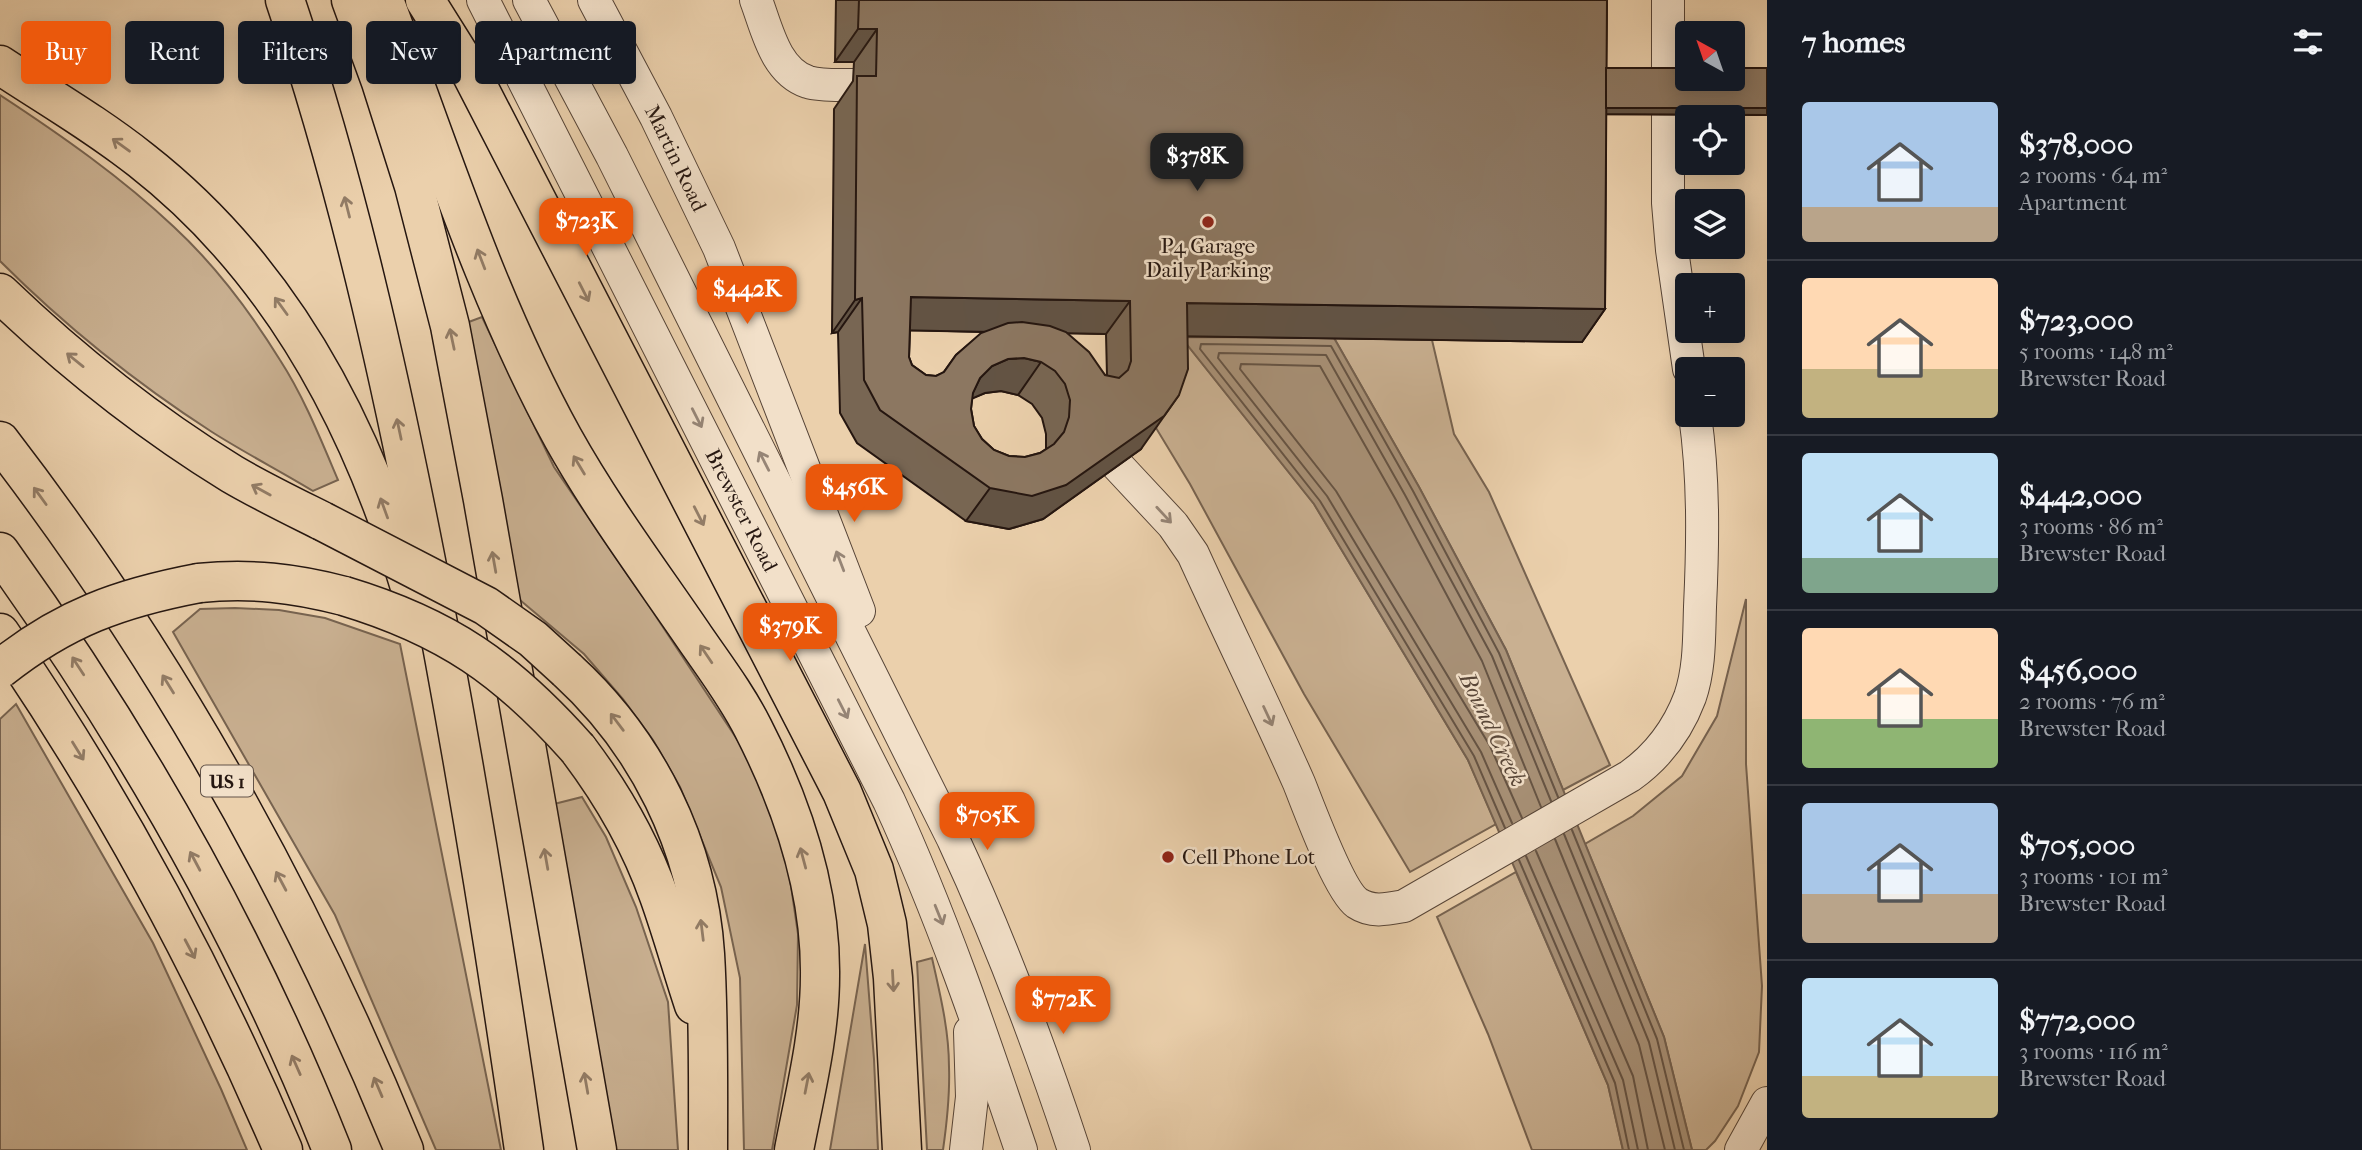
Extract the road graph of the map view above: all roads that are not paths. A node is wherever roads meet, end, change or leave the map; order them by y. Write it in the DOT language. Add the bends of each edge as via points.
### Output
graph roads {
  1 [pos="285,0"];
  2 [pos="351,0"];
  3 [pos="384,0"];
  4 [pos="425,0"];
  5 [pos="483,0"];
  6 [pos="530,0"];
  7 [pos="594,0"];
  8 [pos="735,0"];
  9 [pos="756,0"];
  10 [pos="775,0"];
  11 [pos="1668,0"];
  12 [pos="0,65"];
  13 [pos="800,77"];
  14 [pos="853,86"];
  15 [pos="732,281"];
  16 [pos="0,293"];
  17 [pos="643,313"];
  18 [pos="699,330"];
  19 [pos="1687,357"];
  20 [pos="1696,427"];
  21 [pos="0,441"];
  22 [pos="1108,453"];
  23 [pos="0,552"];
  24 [pos="0,633"];
  25 [pos="0,669"];
  26 [pos="926,785"];
  27 [pos="471,809"];
  28 [pos="953,952"];
  29 [pos="707,1047"];
  30 [pos="1767,1103"];
  31 [pos="283,1150"];
  32 [pos="332,1150"];
  33 [pos="404,1150"];
  34 [pos="524,1150"];
  35 [pos="597,1150"];
  36 [pos="708,1150"];
  37 [pos="793,1150"];
  38 [pos="902,1150"];
  39 [pos="967,1150"];
  40 [pos="1021,1150"];
  41 [pos="1074,1150"];
  42 [pos="1741,1150"];
  27 -- 1 [label="highway, one-way" via="373,307"];
  35 -- 2 [label="highway, one-way" via="450,327 414,186"];
  37 -- 3 [label="highway, one-way" via="816,1032 820,974 811,889 795,827 752,726 593,488 538,390 480,257"];
  4 -- 38 [label="highway, one-way" via="472,75 842,792 865,845 882,897 891,950"];
  5 -- 17 [label="street, Brewster Road"];
  6 -- 18 [label="street, Brewster Road"];
  7 -- 15 [label="street, Martin Road" via="656,117"];
  8 -- 13 [label="street" via="751,39 767,58"];
  9 -- 13 [label="street" via="774,47"];
  10 -- 13 [label="street"];
  11 -- 19 [label="street" via="1668,203"];
  27 -- 12 [label="highway, one-way" via="444,700 383,505 347,420 304,340 244,259 188,200 116,141"];
  13 -- 14 [label="street"];
  15 -- 18 [label="street" via="725,312"];
  26 -- 15 [label="street, Martin Road, one-way"];
  29 -- 16 [label="highway, one-way, bridge" via="701,916 679,834 657,782 598,698 533,639 486,606 235,475 163,428"];
  17 -- 18 [label="street" via="674,329"];
  17 -- 28 [label="street, Brewster Road, one-way" via="889,801"];
  26 -- 18 [label="street, Brewster Road, one-way"];
  22 -- 20 [label="street, one-way" via="1193,554 1349,895 1367,909 1380,910 1404,906 1608,790 1656,754 1676,727 1688,702 1698,657 1702,490"];
  33 -- 21 [label="highway, US 1, one-way" via="335,990 230,787 142,643"];
  32 -- 23 [label="highway, one-way" via="261,989 183,839 96,693"];
  24 -- 31 [label="highway, one-way" via="142,859 220,1009"];
  25 -- 29 [label="highway, bridge" via="51,633 98,609 199,583 238,580 274,581 344,596 448,637 493,667 540,708 578,749 622,814 668,920"];
  26 -- 41 [label="street, Brewster Road" via="1020,995"];
  27 -- 34 [label="highway"];
  28 -- 39 [label="street" via="971,1046"];
  28 -- 40 [label="street, Brewster Road"];
  29 -- 36 [label="highway"];
  30 -- 42 [label="street"];
}
